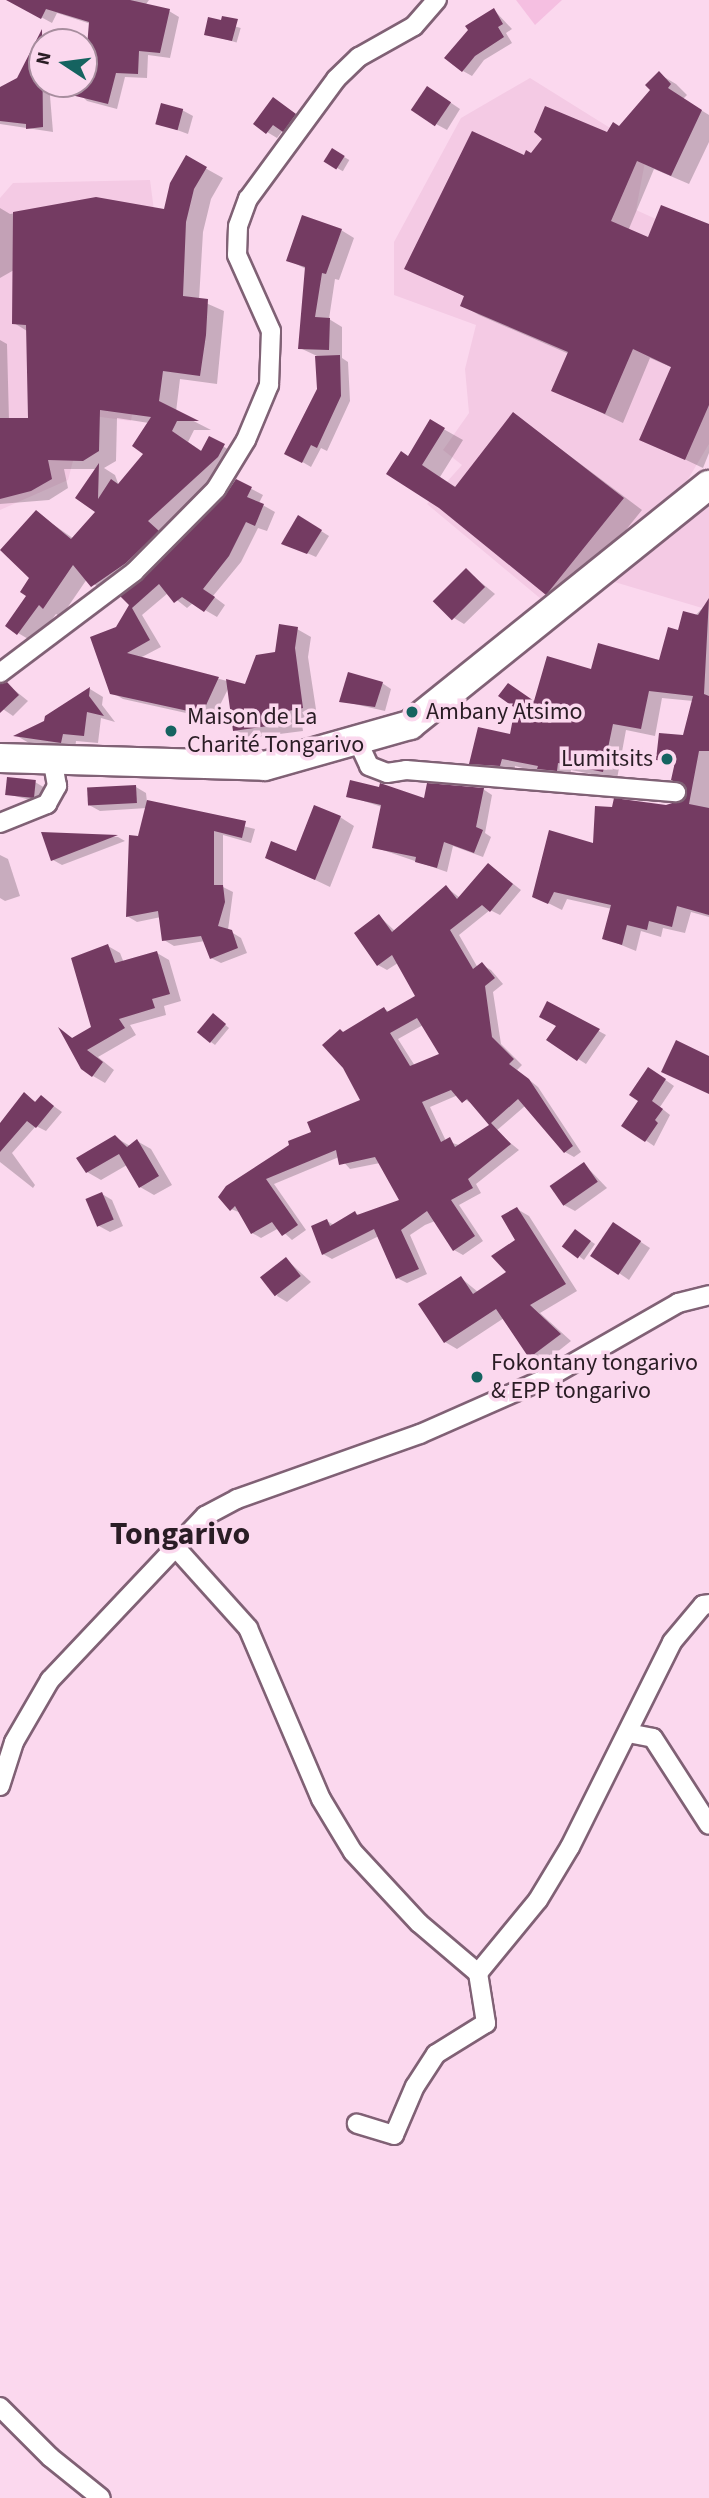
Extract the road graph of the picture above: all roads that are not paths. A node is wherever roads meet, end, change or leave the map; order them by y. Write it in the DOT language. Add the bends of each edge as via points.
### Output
graph roads {
  1 [pos="437,0"];
  2 [pos="709,485"];
  3 [pos="0,673"];
  4 [pos="358,742"];
  5 [pos="0,758"];
  6 [pos="52,759"];
  7 [pos="676,792"];
  8 [pos="0,823"];
  9 [pos="709,1295"];
  10 [pos="176,1548"];
  11 [pos="709,1604"];
  12 [pos="628,1733"];
  13 [pos="0,1786"];
  14 [pos="709,1825"];
  15 [pos="478,1973"];
  16 [pos="357,2124"];
  17 [pos="0,2407"];
  18 [pos="101,2498"];
  1 -- 3 [label="street" via="414,26 359,57 336,79 248,199 238,226 237,256 271,331 269,385 246,440 216,489 134,572"];
  2 -- 4 [label="main road" via="410,725"];
  4 -- 6 [label="main road" via="265,765"];
  4 -- 7 [label="street" via="369,766 387,773 406,770"];
  5 -- 6 [label="main road"];
  6 -- 8 [label="street" via="57,786 47,804"];
  9 -- 10 [label="street" via="678,1303 549,1377 420,1434 237,1499 205,1516"];
  10 -- 13 [label="street" via="50,1680 14,1742"];
  10 -- 15 [label="street" via="248,1628 321,1799 353,1852 419,1923"];
  11 -- 12 [label="street" via="703,1605 673,1642"];
  12 -- 14 [label="street" via="653,1738"];
  12 -- 15 [label="street" via="538,1900"];
  15 -- 16 [label="street" via="486,2023 436,2054 415,2086 394,2135"];
  17 -- 18 [label="street" via="50,2457"];
}
